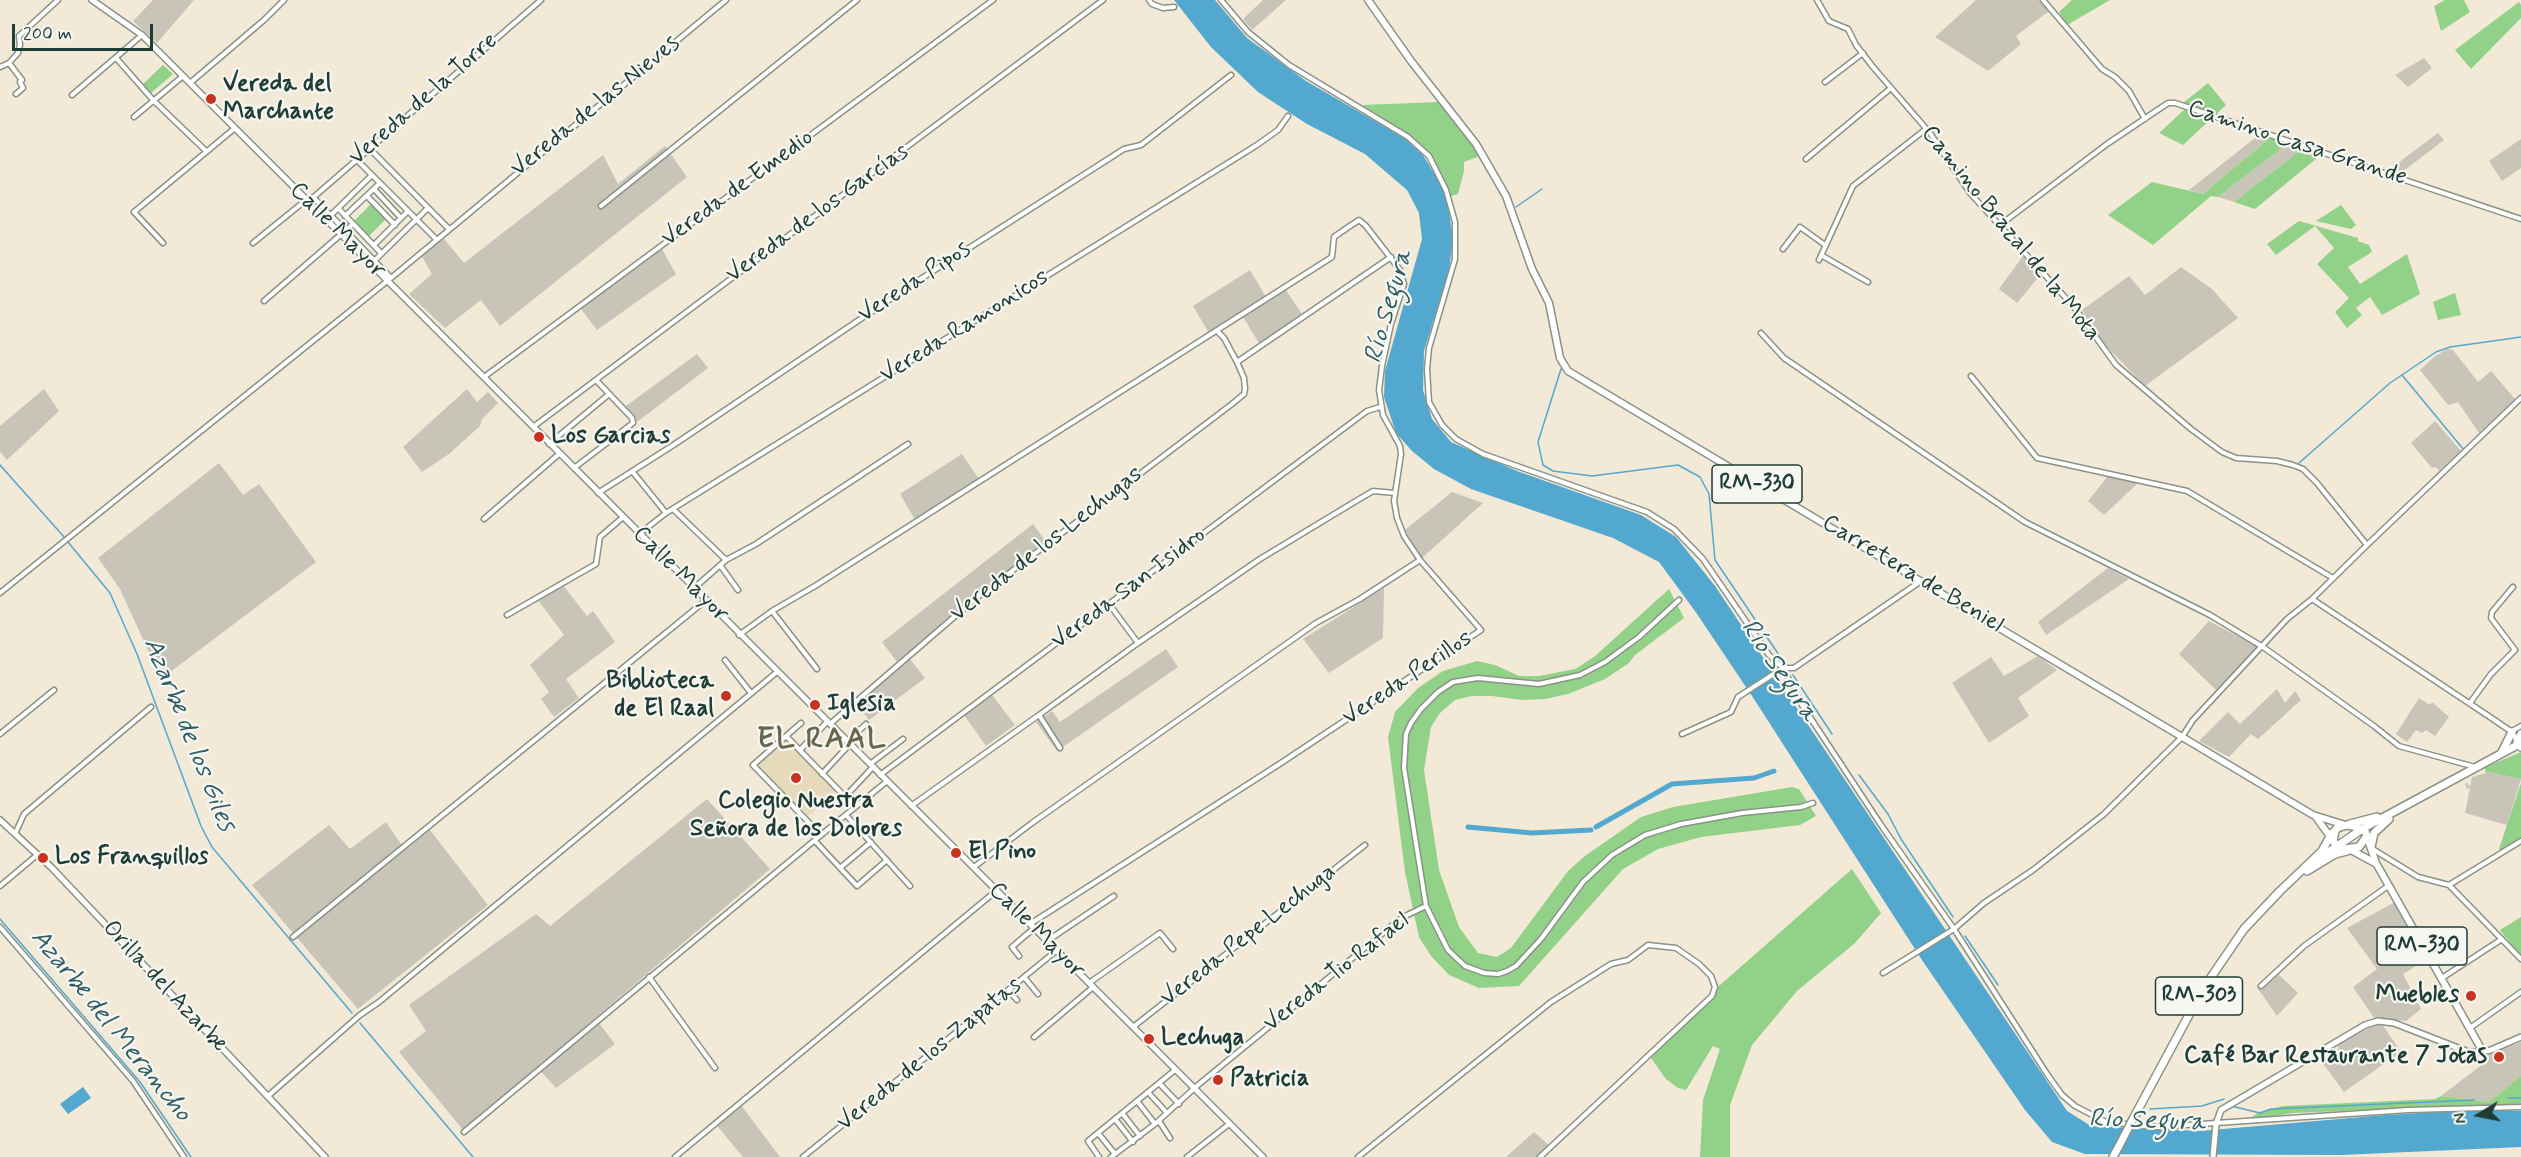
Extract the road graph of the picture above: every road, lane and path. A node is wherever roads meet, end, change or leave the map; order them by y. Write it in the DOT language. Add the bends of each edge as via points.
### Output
graph roads {
  1 [pos="58,0"];
  2 [pos="92,0"];
  3 [pos="284,0"];
  4 [pos="542,0"];
  5 [pos="726,0"];
  6 [pos="857,0"];
  7 [pos="993,0"];
  8 [pos="1103,0"];
  9 [pos="1149,0"];
  10 [pos="1221,0"];
  11 [pos="1817,0"];
  12 [pos="2043,0"];
  13 [pos="1372,1"];
  14 [pos="1174,7"];
  15 [pos="142,35"];
  16 [pos="1863,53"];
  17 [pos="117,59"];
  18 [pos="9,63"];
  19 [pos="0,67"];
  20 [pos="1231,75"];
  21 [pos="183,76"];
  22 [pos="1826,82"];
  23 [pos="190,83"];
  24 [pos="1891,88"];
  25 [pos="15,94"];
  26 [pos="72,95"];
  27 [pos="153,100"];
  28 [pos="1288,116"];
  29 [pos="134,117"];
  30 [pos="2145,119"];
  31 [pos="235,128"];
  32 [pos="1926,129"];
  33 [pos="369,148"];
  34 [pos="206,152"];
  35 [pos="356,159"];
  36 [pos="1806,159"];
  37 [pos="372,175"];
  38 [pos="380,183"];
  39 [pos="374,189"];
  40 [pos="367,196"];
  41 [pos="309,200"];
  42 [pos="601,206"];
  43 [pos="338,208"];
  44 [pos="428,208"];
  45 [pos="408,211"];
  46 [pos="345,216"];
  47 [pos="328,218"];
  48 [pos="401,218"];
  49 [pos="416,219"];
  50 [pos="2521,219"];
  51 [pos="353,225"];
  52 [pos="395,225"];
  53 [pos="2000,225"];
  54 [pos="448,228"];
  55 [pos="344,234"];
  56 [pos="364,236"];
  57 [pos="435,239"];
  58 [pos="163,243"];
  59 [pos="253,243"];
  60 [pos="355,245"];
  61 [pos="374,245"];
  62 [pos="1825,245"];
  63 [pos="1783,249"];
  64 [pos="381,254"];
  65 [pos="1821,255"];
  66 [pos="1391,257"];
  67 [pos="1819,260"];
  68 [pos="372,263"];
  69 [pos="388,279"];
  70 [pos="1868,282"];
  71 [pos="264,301"];
  72 [pos="1218,331"];
  73 [pos="1761,333"];
  74 [pos="1237,362"];
  75 [pos="1971,376"];
  76 [pos="483,378"];
  77 [pos="596,380"];
  78 [pos="608,395"];
  79 [pos="2521,398"];
  80 [pos="1380,407"];
  81 [pos="532,427"];
  82 [pos="549,444"];
  83 [pos="908,444"];
  84 [pos="559,454"];
  85 [pos="573,469"];
  86 [pos="632,471"];
  87 [pos="598,493"];
  88 [pos="1395,493"];
  89 [pos="673,509"];
  90 [pos="666,513"];
  91 [pos="622,518"];
  92 [pos="484,519"];
  93 [pos="639,534"];
  94 [pos="2367,545"];
  95 [pos="726,560"];
  96 [pos="1420,560"];
  97 [pos="720,565"];
  98 [pos="2333,578"];
  99 [pos="1921,581"];
  100 [pos="2513,588"];
  101 [pos="693,589"];
  102 [pos="738,590"];
  103 [pos="0,593"];
  104 [pos="2312,599"];
  105 [pos="1679,600"];
  106 [pos="705,601"];
  107 [pos="1109,604"];
  108 [pos="772,611"];
  109 [pos="507,615"];
  110 [pos="739,635"];
  111 [pos="1138,643"];
  112 [pos="2263,647"];
  113 [pos="725,660"];
  114 [pos="1783,668"];
  115 [pos="817,669"];
  116 [pos="777,672"];
  117 [pos="54,690"];
  118 [pos="751,693"];
  119 [pos="2470,703"];
  120 [pos="151,707"];
  121 [pos="1039,714"];
  122 [pos="801,723"];
  123 [pos="828,724"];
  124 [pos="866,724"];
  125 [pos="2521,726"];
  126 [pos="2512,732"];
  127 [pos="0,734"];
  128 [pos="1682,734"];
  129 [pos="786,736"];
  130 [pos="2182,737"];
  131 [pos="903,739"];
  132 [pos="2520,742"];
  133 [pos="848,743"];
  134 [pos="1060,748"];
  135 [pos="800,750"];
  136 [pos="2498,756"];
  137 [pos="870,766"];
  138 [pos="2476,768"];
  139 [pos="822,774"];
  140 [pos="880,775"];
  141 [pos="886,782"];
  142 [pos="845,797"];
  143 [pos="2418,799"];
  144 [pos="1813,802"];
  145 [pos="911,806"];
  146 [pos="855,807"];
  147 [pos="846,815"];
  148 [pos="2313,815"];
  149 [pos="0,820"];
  150 [pos="2347,825"];
  151 [pos="2362,829"];
  152 [pos="14,835"];
  153 [pos="820,835"];
  154 [pos="2331,838"];
  155 [pos="2369,840"];
  156 [pos="815,841"];
  157 [pos="2521,841"];
  158 [pos="871,842"];
  159 [pos="1365,845"];
  160 [pos="2351,850"];
  161 [pos="37,855"];
  162 [pos="887,860"];
  163 [pos="2376,863"];
  164 [pos="840,868"];
  165 [pos="973,868"];
  166 [pos="2449,885"];
  167 [pos="0,886"];
  168 [pos="910,886"];
  169 [pos="2285,886"];
  170 [pos="2388,886"];
  171 [pos="996,891"];
  172 [pos="1114,896"];
  173 [pos="1426,906"];
  174 [pos="1031,926"];
  175 [pos="0,927"];
  176 [pos="1954,929"];
  177 [pos="293,937"];
  178 [pos="2502,939"];
  179 [pos="1046,941"];
  180 [pos="1173,949"];
  181 [pos="1056,951"];
  182 [pos="1019,956"];
  183 [pos="2521,959"];
  184 [pos="1883,973"];
  185 [pos="650,977"];
  186 [pos="1024,977"];
  187 [pos="2441,979"];
  188 [pos="1091,986"];
  189 [pos="2261,986"];
  190 [pos="1008,990"];
  191 [pos="2521,992"];
  192 [pos="1038,994"];
  193 [pos="1017,1000"];
  194 [pos="1133,1028"];
  195 [pos="2469,1028"];
  196 [pos="1035,1037"];
  197 [pos="2521,1037"];
  198 [pos="2483,1052"];
  199 [pos="715,1068"];
  200 [pos="1175,1070"];
  201 [pos="1159,1083"];
  202 [pos="1194,1089"];
  203 [pos="1148,1092"];
  204 [pos="268,1096"];
  205 [pos="1137,1101"];
  206 [pos="1179,1104"];
  207 [pos="2521,1107"];
  208 [pos="1122,1113"];
  209 [pos="1167,1113"];
  210 [pos="1115,1119"];
  211 [pos="1157,1122"];
  212 [pos="1229,1124"];
  213 [pos="2216,1124"];
  214 [pos="464,1132"];
  215 [pos="1098,1133"];
  216 [pos="1140,1136"];
  217 [pos="1170,1138"];
  218 [pos="1133,1142"];
  219 [pos="1113,1156"];
  220 [pos="184,1157"];
  221 [pos="325,1157"];
  222 [pos="675,1157"];
  223 [pos="803,1157"];
  224 [pos="1099,1157"];
  225 [pos="1187,1157"];
  226 [pos="1263,1157"];
  227 [pos="1358,1157"];
  228 [pos="1540,1157"];
  229 [pos="2113,1157"];
  230 [pos="2213,1157"];
  1 -- 18 [label="street" via="19,36 18,53"];
  2 -- 15 [label="main road, Calle Mayor"];
  3 -- 23 [label="street"];
  4 -- 33 [label="street, Vereda de la Torre"];
  5 -- 54 [label="street, Vereda de las Nieves"];
  6 -- 42 [label="street"];
  7 -- 76 [label="street, Vereda de Emedio"];
  8 -- 77 [label="street, Vereda de los Garcías"];
  9 -- 14 [label="street" via="1163,8"];
  10 -- 114 [label="street" via="1248,32 1289,65 1408,137 1429,156 1446,190 1455,222 1455,259 1427,369 1430,402 1442,425 1456,439 1483,454 1647,512 1674,529 1703,559 1769,655"];
  11 -- 16 [label="street, Camino Brazal de la Mota" via="1828,21 1848,29"];
  12 -- 30 [label="street" via="2102,69 2129,91"];
  13 -- 99 [label="main road, Carretera de Beniel / RM-330" via="1411,62 1476,144 1506,196 1532,269 1549,303 1560,358 1566,369"];
  15 -- 17 [label="street"];
  15 -- 21 [label="main road, Calle Mayor"];
  16 -- 22 [label="street"];
  16 -- 24 [label="street, Camino Brazal de la Mota"];
  17 -- 26 [label="street"];
  17 -- 27 [label="street"];
  18 -- 19 [label="street"];
  18 -- 25 [label="street" via="22,80 23,88"];
  20 -- 86 [label="street, Vereda Pipos" via="1141,145 1124,149 938,267"];
  21 -- 23 [label="main road, Calle Mayor"];
  21 -- 27 [label="street"];
  23 -- 31 [label="main road, Calle Mayor"];
  24 -- 32 [label="street, Camino Brazal de la Mota"];
  24 -- 36 [label="street"];
  27 -- 29 [label="street"];
  27 -- 34 [label="street"];
  28 -- 89 [label="street, Vereda Ramonicos" via="1278,130 1257,145"];
  30 -- 50 [label="street, Camino Casa Grande" via="2175,103"];
  30 -- 53 [label="street, Camino Casa Grande"];
  31 -- 34 [label="street"];
  31 -- 41 [label="main road, Calle Mayor"];
  32 -- 53 [label="street, Camino Brazal de la Mota" via="1970,193"];
  32 -- 62 [label="street" via="1853,186"];
  33 -- 35 [label="street, Vereda de la Torre"];
  33 -- 44 [label="street"];
  34 -- 58 [label="street" via="134,212"];
  35 -- 37 [label="street"];
  35 -- 41 [label="street, Vereda de la Torre"];
  37 -- 38 [label="street"];
  37 -- 43 [label="street"];
  38 -- 39 [label="street"];
  38 -- 45 [label="street"];
  39 -- 40 [label="street"];
  39 -- 48 [label="street"];
  40 -- 46 [label="street"];
  40 -- 52 [label="street"];
  41 -- 47 [label="main road, Calle Mayor"];
  41 -- 59 [label="street, Vereda de la Torre"];
  43 -- 46 [label="street"];
  43 -- 47 [label="street"];
  44 -- 49 [label="street"];
  44 -- 54 [label="street"];
  45 -- 48 [label="street"];
  45 -- 49 [label="street"];
  46 -- 51 [label="street"];
  47 -- 55 [label="main road, Calle Mayor"];
  48 -- 52 [label="street"];
  49 -- 57 [label="street"];
  49 -- 64 [label="street"];
  51 -- 55 [label="street"];
  51 -- 56 [label="street"];
  52 -- 61 [label="street"];
  53 -- 94 [label="street, Camino Brazal de la Mota" via="2074,307 2116,365 2222,452 2236,458 2277,461 2303,468"];
  54 -- 57 [label="street, Vereda de las Nieves"];
  55 -- 60 [label="main road, Calle Mayor"];
  55 -- 71 [label="street"];
  56 -- 60 [label="street"];
  56 -- 61 [label="street"];
  57 -- 69 [label="street, Vereda de las Nieves"];
  60 -- 68 [label="main road, Calle Mayor"];
  61 -- 64 [label="street"];
  62 -- 63 [label="street" via="1800,227"];
  62 -- 65 [label="street"];
  64 -- 68 [label="street"];
  65 -- 67 [label="street"];
  65 -- 70 [label="street"];
  66 -- 72 [label="street" via="1359,220 1334,237 1332,256"];
  66 -- 74 [label="street"];
  66 -- 80 [label="street, Vereda Perillos" via="1404,284 1382,366"];
  68 -- 69 [label="main road, Calle Mayor"];
  69 -- 76 [label="main road, Calle Mayor"];
  69 -- 103 [label="street, Vereda de las Nieves"];
  72 -- 74 [label="street"];
  72 -- 108 [label="street"];
  73 -- 112 [label="street" via="1784,358 2025,522 2210,615"];
  74 -- 123 [label="street, Vereda de los Lechugas" via="1245,384 1244,394 975,599"];
  75 -- 98 [label="street" via="2037,458 2187,491"];
  76 -- 81 [label="main road, Calle Mayor"];
  77 -- 78 [label="street"];
  77 -- 81 [label="street, Vereda de los Garcías"];
  78 -- 82 [label="street"];
  78 -- 85 [label="street" via="633,423"];
  79 -- 94 [label="street"];
  80 -- 88 [label="street, Vereda Perillos" via="1400,446"];
  80 -- 107 [label="street, Vereda San Isidro" via="1367,411"];
  81 -- 82 [label="main road, Calle Mayor"];
  82 -- 84 [label="main road, Calle Mayor"];
  83 -- 95 [label="street"];
  84 -- 85 [label="main road, Calle Mayor"];
  84 -- 92 [label="street"];
  85 -- 87 [label="main road, Calle Mayor"];
  86 -- 87 [label="street, Vereda Pipos"];
  86 -- 90 [label="street"];
  87 -- 91 [label="main road, Calle Mayor"];
  88 -- 96 [label="street, Vereda Perillos" via="1397,518"];
  88 -- 111 [label="street" via="1373,491 1260,559"];
  89 -- 90 [label="street, Vereda Ramonicos"];
  89 -- 95 [label="street"];
  90 -- 93 [label="street, Vereda Ramonicos"];
  91 -- 93 [label="main road, Calle Mayor"];
  91 -- 109 [label="street" via="600,537 596,564"];
  93 -- 101 [label="main road, Calle Mayor"];
  94 -- 98 [label="street"];
  95 -- 97 [label="street"];
  96 -- 165 [label="street" via="1317,623"];
  96 -- 174 [label="street, Vereda Perillos" via="1481,630"];
  97 -- 101 [label="street"];
  97 -- 102 [label="street"];
  98 -- 104 [label="street"];
  99 -- 114 [label="street" via="1794,668"];
  99 -- 130 [label="main road, Carretera de Beniel / RM-330"];
  100 -- 119 [label="street" via="2491,618 2515,650"];
  101 -- 106 [label="main road, Calle Mayor"];
  104 -- 112 [label="street"];
  104 -- 119 [label="street"];
  105 -- 173 [label="street" via="1640,637 1580,675 1539,684 1478,678 1453,682 1421,709 1406,734 1404,768"];
  106 -- 110 [label="main road, Calle Mayor"];
  106 -- 177 [label="street"];
  107 -- 111 [label="street"];
  107 -- 140 [label="street, Vereda San Isidro"];
  108 -- 110 [label="street"];
  108 -- 115 [label="street"];
  110 -- 116 [label="main road, Calle Mayor"];
  111 -- 121 [label="street"];
  112 -- 130 [label="street" via="2193,720"];
  112 -- 138 [label="street" via="2399,746"];
  113 -- 118 [label="street"];
  114 -- 128 [label="street" via="1738,697 1731,712"];
  114 -- 176 [label="street" via="1802,705 1874,815"];
  116 -- 118 [label="street"];
  116 -- 123 [label="main road, Calle Mayor"];
  117 -- 127 [label="street"];
  118 -- 204 [label="street" via="360,1015"];
  119 -- 126 [label="street"];
  120 -- 152 [label="street" via="24,814"];
  121 -- 134 [label="street"];
  121 -- 145 [label="street"];
  122 -- 129 [label="street"];
  123 -- 133 [label="main road, Calle Mayor"];
  123 -- 135 [label="street"];
  124 -- 133 [label="street"];
  125 -- 126 [label="street"];
  126 -- 132 [label="street"];
  126 -- 132 [label="street"];
  126 -- 136 [label="highway"];
  129 -- 135 [label="street"];
  129 -- 153 [label="street" via="753,765"];
  130 -- 148 [label="main road, Carretera de Beniel / RM-330"];
  130 -- 176 [label="street" via="2103,814"];
  131 -- 137 [label="street"];
  132 -- 136 [label="highway"];
  133 -- 137 [label="main road, Calle Mayor"];
  133 -- 139 [label="street"];
  135 -- 139 [label="street"];
  136 -- 138 [label="highway"];
  137 -- 140 [label="main road, Calle Mayor"];
  137 -- 142 [label="street"];
  138 -- 143 [label="highway"];
  139 -- 142 [label="street"];
  140 -- 141 [label="main road, Calle Mayor"];
  141 -- 145 [label="main road, Calle Mayor"];
  141 -- 146 [label="street"];
  142 -- 146 [label="street"];
  143 -- 150 [label="highway"];
  143 -- 151 [label="highway"];
  143 -- 155 [label="highway" via="2385,821"];
  144 -- 173 [label="street" via="1681,824 1646,835 1612,855 1583,882 1541,939 1516,966 1498,974 1465,966 1448,950"];
  145 -- 165 [label="main road, Calle Mayor"];
  146 -- 147 [label="street"];
  147 -- 153 [label="street"];
  147 -- 158 [label="street"];
  148 -- 150 [label="main road"];
  148 -- 154 [label="main road"];
  149 -- 152 [label="main road, Orilla del Azarbe"];
  150 -- 151 [label="highway"];
  150 -- 154 [label="highway"];
  151 -- 154 [label="highway"];
  151 -- 155 [label="highway"];
  152 -- 161 [label="main road, Orilla del Azarbe"];
  153 -- 156 [label="street"];
  154 -- 160 [label="highway"];
  154 -- 169 [label="highway"];
  155 -- 160 [label="highway"];
  155 -- 163 [label="main road"];
  155 -- 166 [label="street" via="2418,877"];
  156 -- 164 [label="street"];
  156 -- 185 [label="street"];
  157 -- 166 [label="street"];
  158 -- 162 [label="street"];
  158 -- 164 [label="street"];
  159 -- 194 [label="street, Vereda Pepe Lechuga"];
  160 -- 163 [label="main road"];
  160 -- 169 [label="highway" via="2326,858"];
  161 -- 167 [label="street"];
  161 -- 204 [label="main road, Orilla del Azarbe"];
  162 -- 164 [label="street" via="857,886"];
  162 -- 168 [label="street"];
  163 -- 170 [label="main road, RM-330"];
  165 -- 171 [label="main road, Calle Mayor"];
  166 -- 178 [label="street"];
  169 -- 229 [label="highway, RM-303, bridge" via="2244,929 2202,989"];
  170 -- 187 [label="main road, RM-330"];
  170 -- 189 [label="street" via="2304,946"];
  171 -- 174 [label="main road, Calle Mayor"];
  171 -- 222 [label="street"];
  172 -- 179 [label="street"];
  173 -- 202 [label="street, Vereda Tio Rafael" via="1394,924"];
  174 -- 179 [label="main road, Calle Mayor"];
  174 -- 182 [label="street" via="1012,947"];
  175 -- 220 [label="street" via="138,1087"];
  176 -- 184 [label="street"];
  176 -- 213 [label="street" via="2047,1074 2075,1106 2106,1122 2157,1127"];
  178 -- 183 [label="street"];
  178 -- 187 [label="street"];
  179 -- 181 [label="main road, Calle Mayor"];
  180 -- 188 [label="street" via="1160,933"];
  181 -- 186 [label="street, Vereda de los Zapatas"];
  181 -- 188 [label="main road, Calle Mayor"];
  185 -- 199 [label="street"];
  185 -- 214 [label="street"];
  186 -- 190 [label="street, Vereda de los Zapatas"];
  186 -- 192 [label="street"];
  187 -- 195 [label="main road, RM-330"];
  188 -- 194 [label="main road, Calle Mayor"];
  188 -- 196 [label="street"];
  190 -- 193 [label="street"];
  190 -- 223 [label="street, Vereda de los Zapatas"];
  191 -- 195 [label="street"];
  194 -- 200 [label="main road, Calle Mayor"];
  195 -- 198 [label="main road, RM-330"];
  197 -- 198 [label="main road"];
  198 -- 213 [label="main road" via="2460,1050 2394,1023 2378,1021 2227,1105"];
  200 -- 201 [label="street"];
  200 -- 202 [label="main road, Calle Mayor"];
  201 -- 203 [label="street"];
  201 -- 206 [label="street"];
  202 -- 206 [label="street, Vereda Tio Rafael"];
  202 -- 212 [label="main road, Calle Mayor"];
  203 -- 205 [label="street"];
  203 -- 209 [label="street"];
  204 -- 221 [label="main road, Orilla del Azarbe"];
  205 -- 208 [label="street"];
  205 -- 211 [label="street"];
  206 -- 209 [label="street, Vereda Tio Rafael"];
  207 -- 213 [label="street" via="2408,1110"];
  208 -- 210 [label="street"];
  208 -- 216 [label="street"];
  209 -- 211 [label="street, Vereda Tio Rafael"];
  210 -- 215 [label="street"];
  210 -- 218 [label="street"];
  211 -- 216 [label="street, Vereda Tio Rafael"];
  211 -- 217 [label="street"];
  212 -- 225 [label="street"];
  212 -- 226 [label="main road, Calle Mayor"];
  213 -- 230 [label="main road"];
  215 -- 219 [label="street"];
  215 -- 224 [label="street" via="1088,1142"];
  216 -- 218 [label="street, Vereda Tio Rafael"];
  218 -- 219 [label="street, Vereda Tio Rafael"];
  227 -- 228 [label="street" via="1551,1002 1611,964 1628,960 1648,945 1676,948 1700,964 1711,976 1713,996"];
}
